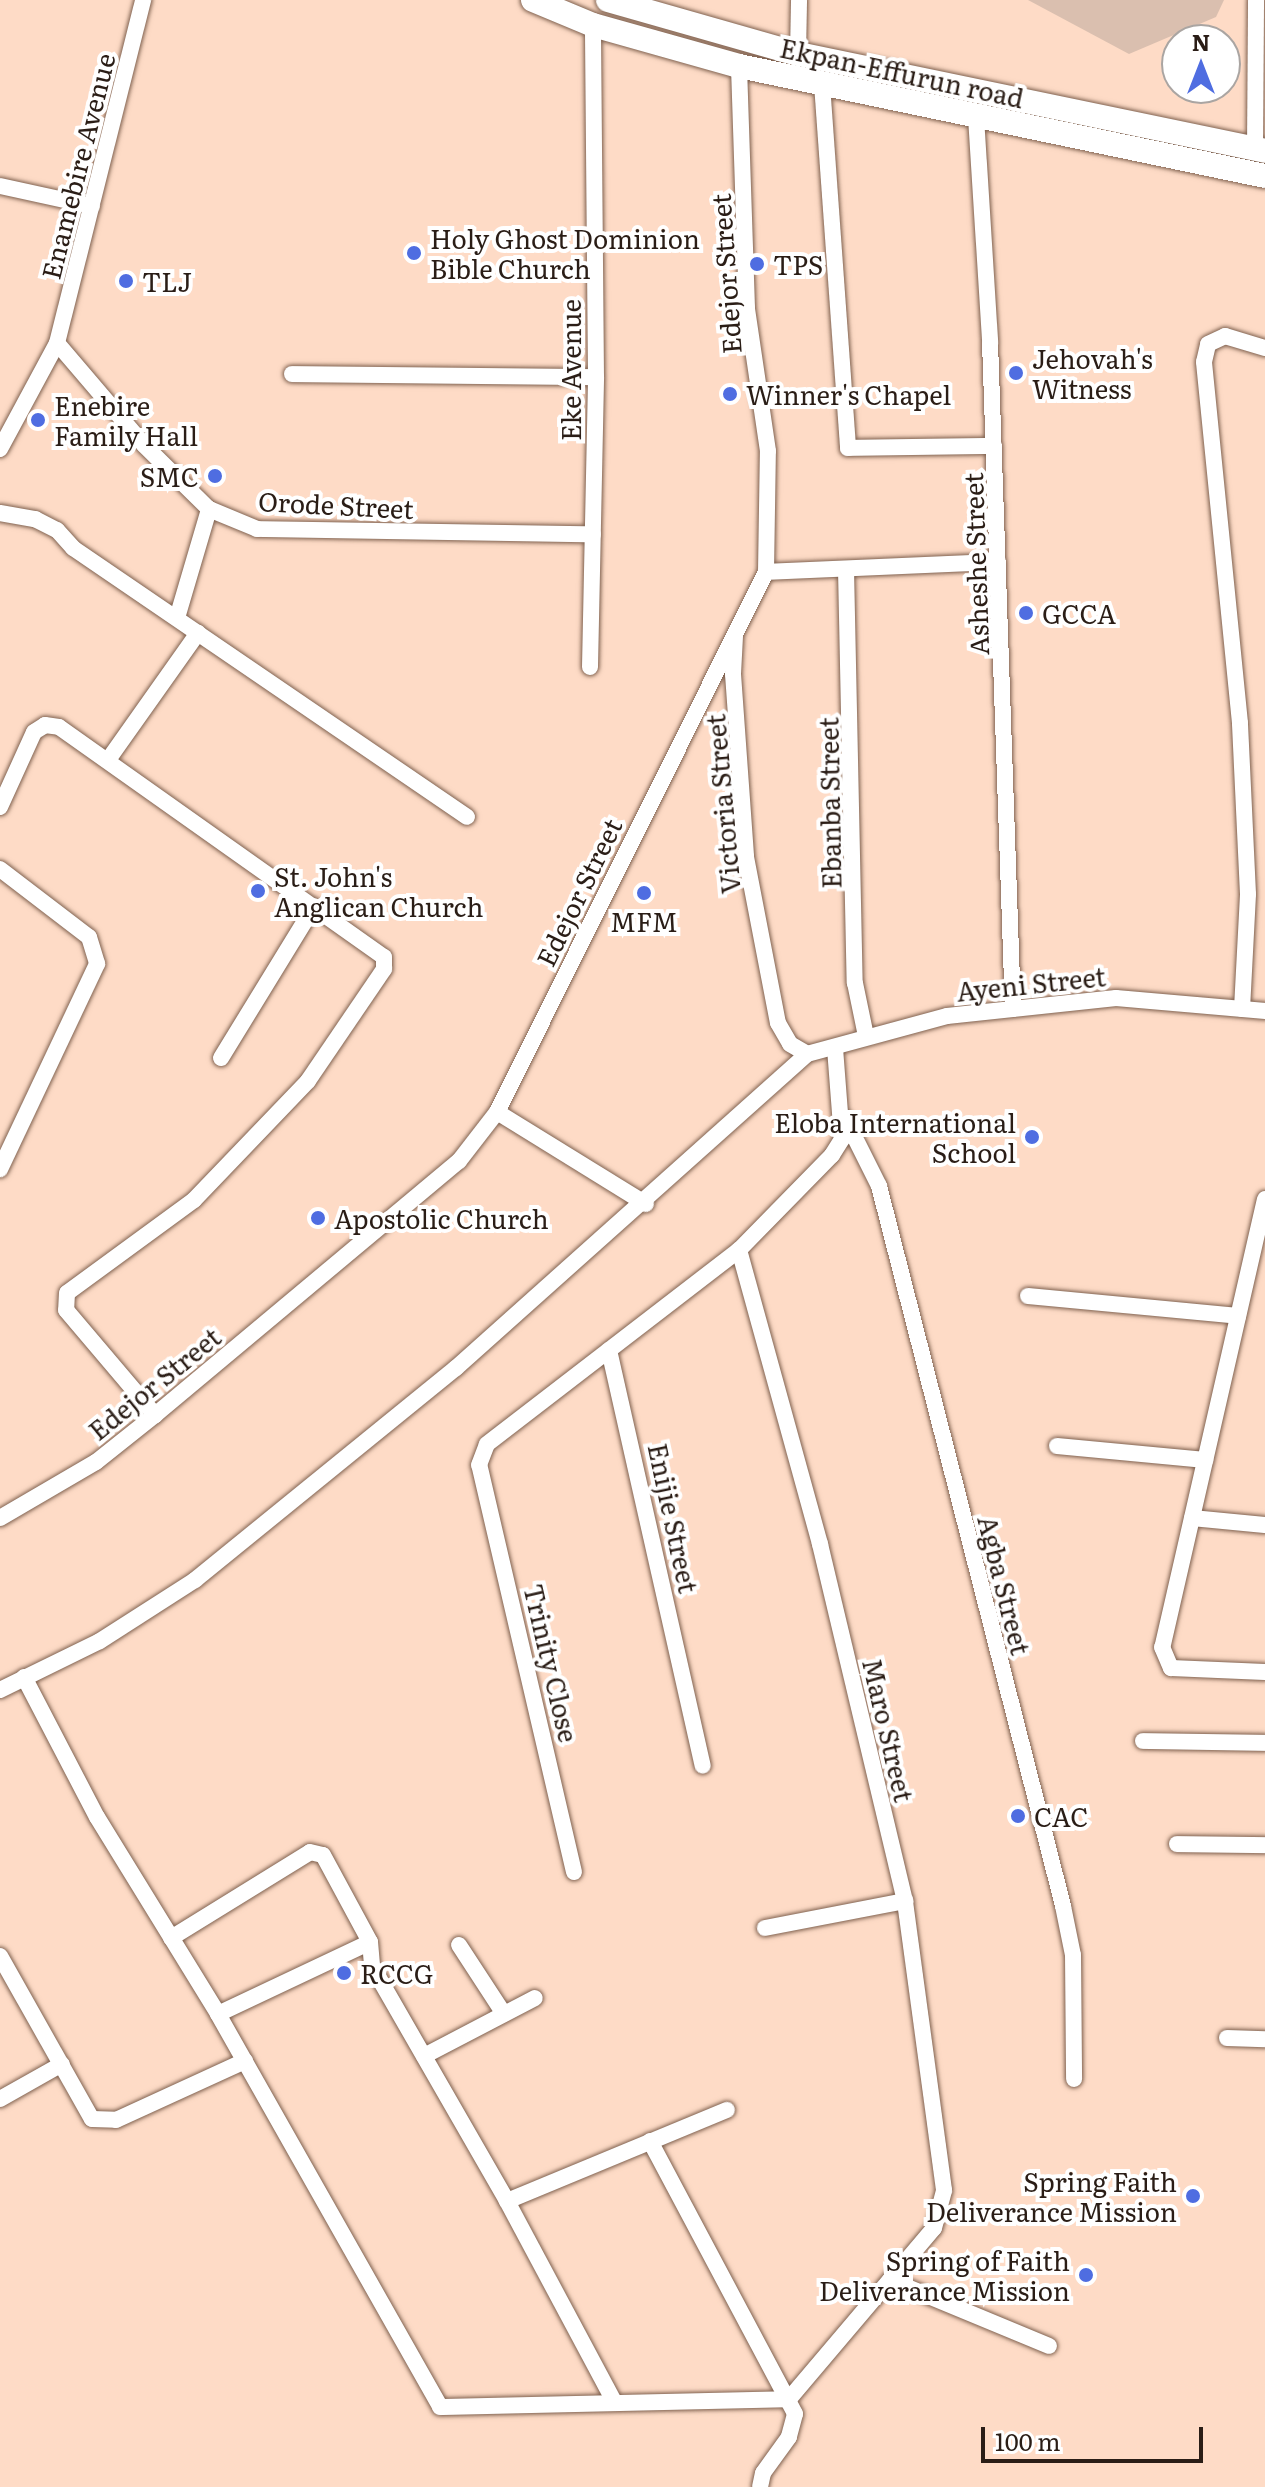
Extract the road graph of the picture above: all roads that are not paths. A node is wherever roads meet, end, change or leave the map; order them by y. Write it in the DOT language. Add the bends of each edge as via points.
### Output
graph roads {
  1 [pos="143,0"];
  2 [pos="533,0"];
  3 [pos="608,0"];
  4 [pos="799,0"];
  5 [pos="1256,0"];
  6 [pos="641,6"];
  7 [pos="593,25"];
  8 [pos="798,54"];
  9 [pos="739,66"];
  10 [pos="822,84"];
  11 [pos="976,117"];
  12 [pos="1260,150"];
  13 [pos="1265,176"];
  14 [pos="0,186"];
  15 [pos="92,206"];
  16 [pos="57,343"];
  17 [pos="1265,348"];
  18 [pos="292,374"];
  19 [pos="596,377"];
  20 [pos="994,446"];
  21 [pos="0,449"];
  22 [pos="209,509"];
  23 [pos="0,513"];
  24 [pos="593,534"];
  25 [pos="998,562"];
  26 [pos="846,569"];
  27 [pos="766,572"];
  28 [pos="177,618"];
  29 [pos="735,631"];
  30 [pos="198,633"];
  31 [pos="590,667"];
  32 [pos="108,760"];
  33 [pos="0,807"];
  34 [pos="467,817"];
  35 [pos="0,869"];
  36 [pos="314,906"];
  37 [pos="1013,1009"];
  38 [pos="1242,1009"];
  39 [pos="1265,1011"];
  40 [pos="866,1036"];
  41 [pos="835,1047"];
  42 [pos="807,1054"];
  43 [pos="221,1058"];
  44 [pos="497,1112"];
  45 [pos="842,1113"];
  46 [pos="0,1169"];
  47 [pos="1265,1199"];
  48 [pos="646,1204"];
  49 [pos="739,1250"];
  50 [pos="1028,1296"];
  51 [pos="1238,1316"];
  52 [pos="609,1350"];
  53 [pos="155,1415"];
  54 [pos="1057,1446"];
  55 [pos="1205,1460"];
  56 [pos="0,1518"];
  57 [pos="1192,1518"];
  58 [pos="1265,1525"];
  59 [pos="1265,1672"];
  60 [pos="24,1677"];
  61 [pos="0,1690"];
  62 [pos="1143,1741"];
  63 [pos="1265,1743"];
  64 [pos="703,1766"];
  65 [pos="1177,1844"];
  66 [pos="1265,1845"];
  67 [pos="574,1872"];
  68 [pos="905,1901"];
  69 [pos="765,1928"];
  70 [pos="171,1938"];
  71 [pos="370,1942"];
  72 [pos="459,1945"];
  73 [pos="0,1956"];
  74 [pos="535,1998"];
  75 [pos="218,2014"];
  76 [pos="504,2014"];
  77 [pos="1227,2038"];
  78 [pos="1265,2039"];
  79 [pos="424,2056"];
  80 [pos="245,2061"];
  81 [pos="62,2064"];
  82 [pos="1074,2079"];
  83 [pos="0,2099"];
  84 [pos="727,2110"];
  85 [pos="650,2141"];
  86 [pos="507,2201"];
  87 [pos="890,2280"];
  88 [pos="1049,2346"];
  89 [pos="789,2399"];
  90 [pos="614,2401"];
  91 [pos="760,2487"];
  1 -- 15 [label="street, Enamebire Avenue"];
  2 -- 7 [label="main road, Ekpan-Effurun road"];
  3 -- 6 [label="main road"];
  4 -- 8 [label="street"];
  5 -- 12 [label="street"];
  6 -- 8 [label="main road"];
  7 -- 9 [label="main road, Ekpan-Effurun road"];
  7 -- 19 [label="street, Eke Avenue"];
  8 -- 12 [label="main road"];
  9 -- 10 [label="main road, Ekpan-Effurun road"];
  9 -- 27 [label="street, Edejor Street" via="747,308 768,451"];
  10 -- 11 [label="main road, Ekpan-Effurun road"];
  10 -- 20 [label="street" via="848,448"];
  11 -- 13 [label="main road, Ekpan-Effurun road"];
  11 -- 20 [label="street, Asheshe Street"];
  14 -- 15 [label="street"];
  15 -- 16 [label="street, Enamebire Avenue"];
  16 -- 21 [label="street, Enamebire Avenue"];
  16 -- 22 [label="street, Orode Street" via="144,445"];
  17 -- 38 [label="street" via="1225,336 1208,344 1204,362 1240,723 1248,894"];
  18 -- 19 [label="street"];
  19 -- 24 [label="street, Eke Avenue"];
  20 -- 25 [label="street, Asheshe Street"];
  22 -- 24 [label="street, Orode Street" via="257,529"];
  22 -- 28 [label="street"];
  23 -- 28 [label="street" via="35,519 57,530 73,548"];
  24 -- 31 [label="street, Eke Avenue"];
  25 -- 26 [label="street"];
  25 -- 37 [label="street, Asheshe Street"];
  26 -- 27 [label="street"];
  26 -- 40 [label="street, Ebanba Street" via="855,983"];
  27 -- 29 [label="street, Edejor Street"];
  28 -- 30 [label="street"];
  29 -- 42 [label="street, Victoria Street" via="733,674 746,857 778,1023 790,1044"];
  29 -- 44 [label="street, Edejor Street"];
  30 -- 32 [label="street"];
  30 -- 34 [label="street"];
  32 -- 33 [label="street" via="59,727 45,725 34,732"];
  32 -- 36 [label="street"];
  35 -- 46 [label="street" via="89,937 97,964"];
  36 -- 43 [label="street"];
  36 -- 53 [label="street" via="381,950 384,969 308,1081 194,1200 63,1301"];
  37 -- 38 [label="street, Ayeni Street" via="1116,998"];
  37 -- 40 [label="street, Ayeni Street" via="947,1016"];
  38 -- 39 [label="street, Ayeni Street"];
  40 -- 41 [label="street, Ayeni Street"];
  41 -- 42 [label="street, Ayeni Street"];
  41 -- 45 [label="street"];
  42 -- 48 [label="street"];
  44 -- 48 [label="street"];
  44 -- 53 [label="street, Edejor Street" via="459,1161"];
  45 -- 49 [label="street" via="842,1139 832,1155"];
  45 -- 82 [label="street, Agba Street" via="879,1186 1063,1906 1073,1955"];
  47 -- 51 [label="street"];
  48 -- 60 [label="street" via="456,1368 195,1580 100,1641"];
  49 -- 52 [label="street"];
  49 -- 68 [label="street, Maro Street" via="820,1544"];
  50 -- 51 [label="street"];
  51 -- 55 [label="street"];
  52 -- 64 [label="street, Enijie Street"];
  52 -- 67 [label="street, Trinity Close" via="487,1444 479,1465"];
  53 -- 56 [label="street, Edejor Street" via="85,1469"];
  54 -- 55 [label="street"];
  55 -- 57 [label="street"];
  57 -- 58 [label="street"];
  57 -- 59 [label="street" via="1162,1647 1164,1661 1171,1668"];
  60 -- 61 [label="street"];
  60 -- 70 [label="street" via="97,1817"];
  62 -- 63 [label="street"];
  65 -- 66 [label="street"];
  68 -- 69 [label="street"];
  68 -- 87 [label="street, Maro Street" via="944,2190 934,2228"];
  70 -- 71 [label="street" via="310,1852 323,1855"];
  70 -- 75 [label="street"];
  71 -- 75 [label="street"];
  71 -- 79 [label="street" via="372,1966"];
  72 -- 76 [label="street"];
  73 -- 81 [label="street"];
  74 -- 76 [label="street"];
  75 -- 80 [label="street"];
  76 -- 79 [label="street"];
  77 -- 78 [label="street"];
  79 -- 86 [label="street"];
  80 -- 81 [label="street" via="104,2123 92,2119"];
  80 -- 90 [label="street" via="440,2407"];
  81 -- 83 [label="street"];
  84 -- 85 [label="street"];
  85 -- 86 [label="street"];
  85 -- 89 [label="street"];
  86 -- 90 [label="street"];
  87 -- 88 [label="street"];
  87 -- 89 [label="street"];
  89 -- 90 [label="street"];
  89 -- 91 [label="street" via="796,2423"];
}
